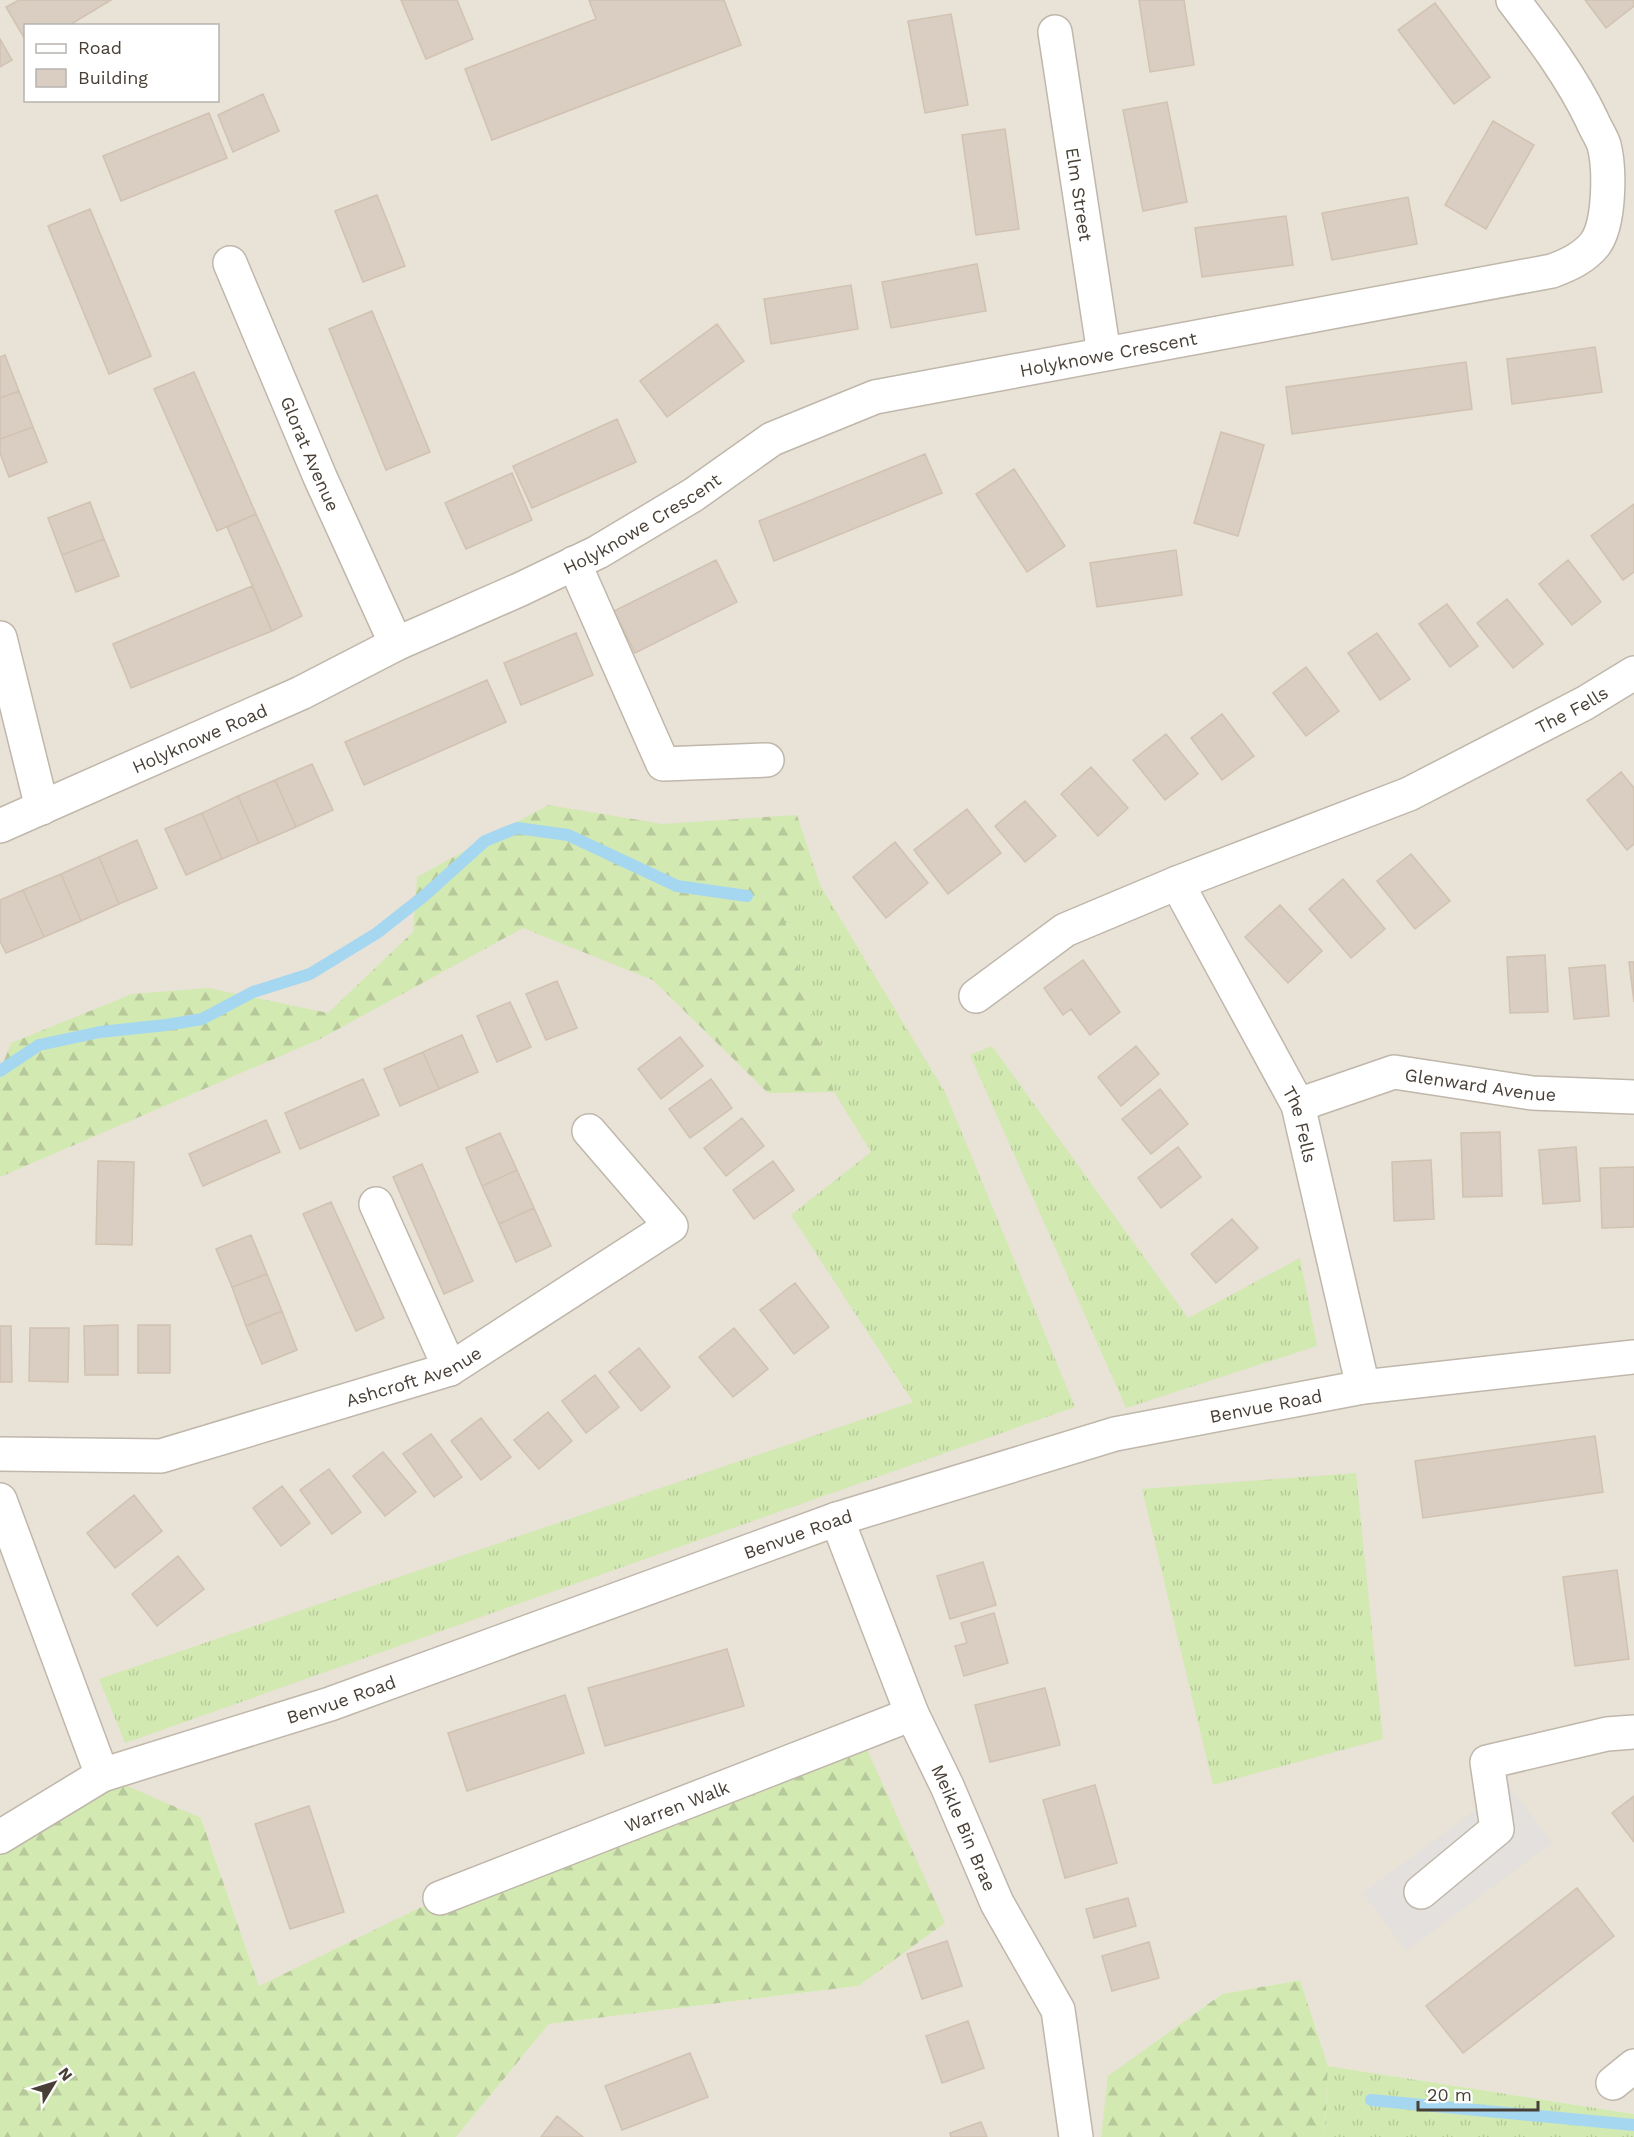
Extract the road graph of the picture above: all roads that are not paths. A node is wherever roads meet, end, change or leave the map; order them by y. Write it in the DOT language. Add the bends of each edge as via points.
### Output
graph roads {
  1 [pos="1513,0"];
  2 [pos="1054,32"];
  3 [pos="230,263"];
  4 [pos="1104,354"];
  5 [pos="574,563"];
  6 [pos="0,638"];
  7 [pos="396,644"];
  8 [pos="1634,673"];
  9 [pos="767,760"];
  10 [pos="42,808"];
  11 [pos="0,826"];
  12 [pos="1177,884"];
  13 [pos="976,996"];
  14 [pos="1634,1097"];
  15 [pos="1298,1105"];
  16 [pos="589,1131"];
  17 [pos="376,1204"];
  18 [pos="1634,1357"];
  19 [pos="450,1369"];
  20 [pos="1363,1387"];
  21 [pos="0,1455"];
  22 [pos="0,1500"];
  23 [pos="837,1519"];
  24 [pos="912,1714"];
  25 [pos="1634,1732"];
  26 [pos="102,1775"];
  27 [pos="0,1837"];
  28 [pos="1421,1892"];
  29 [pos="440,1898"];
  30 [pos="1076,2137"];
  1 -- 4 [label="street, Holyknowe Crescent" via="1553,53 1604,145 1607,212 1595,243 1574,262 1552,271"];
  2 -- 4 [label="street, Elm Street"];
  3 -- 7 [label="street, Glorat Avenue"];
  4 -- 5 [label="street, Holyknowe Crescent" via="875,397 772,439 693,495"];
  5 -- 7 [label="street, Holyknowe Crescent"];
  5 -- 9 [label="street" via="663,764"];
  6 -- 10 [label="street"];
  7 -- 10 [label="street, Holyknowe Road" via="301,693"];
  8 -- 12 [label="street, The Fells" via="1585,703 1409,794"];
  10 -- 11 [label="street, Holyknowe Road"];
  12 -- 13 [label="street, The Fells" via="1065,930"];
  12 -- 15 [label="street, The Fells"];
  14 -- 15 [label="street, Glenward Avenue" via="1533,1093 1395,1072"];
  15 -- 20 [label="street, The Fells"];
  16 -- 19 [label="street, Ashcroft Avenue" via="671,1226"];
  17 -- 19 [label="street"];
  18 -- 20 [label="street, Benvue Road"];
  19 -- 21 [label="street, Ashcroft Avenue" via="161,1456"];
  20 -- 23 [label="street, Benvue Road" via="1115,1434"];
  22 -- 26 [label="street"];
  23 -- 24 [label="street, Meikle Bin Brae"];
  23 -- 26 [label="street, Benvue Road" via="330,1704"];
  24 -- 29 [label="street, Warren Walk"];
  24 -- 30 [label="street, Meikle Bin Brae" via="997,1904 1058,2010"];
  25 -- 28 [label="street" via="1606,1734 1487,1762 1497,1829"];
  26 -- 27 [label="street, Benvue Road"];
}
